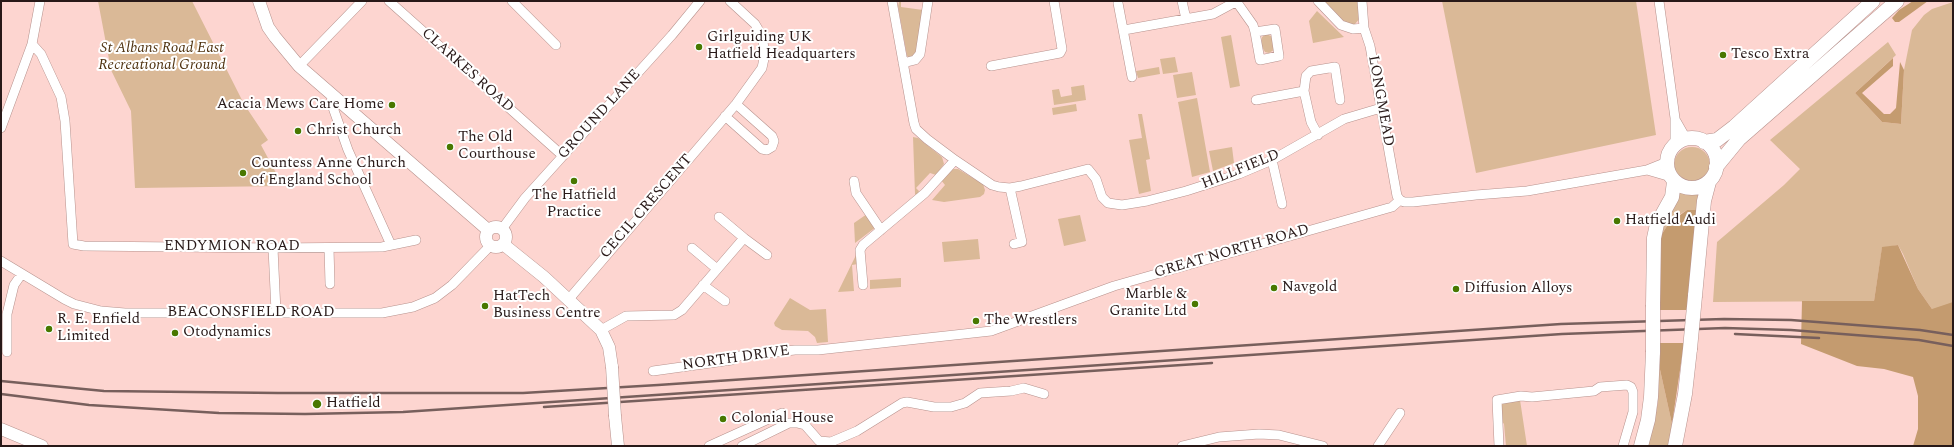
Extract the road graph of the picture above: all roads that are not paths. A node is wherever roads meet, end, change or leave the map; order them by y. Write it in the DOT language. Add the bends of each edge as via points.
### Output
graph roads {
  1 [pos="40,1"];
  2 [pos="259,1"];
  3 [pos="362,1"];
  4 [pos="389,1"];
  5 [pos="512,1"];
  6 [pos="700,1"];
  7 [pos="730,1"];
  8 [pos="892,1"];
  9 [pos="928,1"];
  10 [pos="1054,1"];
  11 [pos="1182,1"];
  12 [pos="1236,1"];
  13 [pos="1318,1"];
  14 [pos="1362,1"];
  15 [pos="1659,1"];
  16 [pos="1873,1"];
  17 [pos="1897,1"];
  18 [pos="1118,3"];
  19 [pos="1186,19"];
  20 [pos="1364,28"];
  21 [pos="1124,30"];
  22 [pos="1256,32"];
  23 [pos="32,44"];
  24 [pos="556,45"];
  25 [pos="903,63"];
  26 [pos="299,66"];
  27 [pos="991,66"];
  28 [pos="1132,77"];
  29 [pos="1304,91"];
  30 [pos="334,95"];
  31 [pos="1256,100"];
  32 [pos="1340,100"];
  33 [pos="736,104"];
  34 [pos="1381,108"];
  35 [pos="725,116"];
  36 [pos="1675,118"];
  37 [pos="1,128"];
  38 [pos="1318,135"];
  39 [pos="1690,139"];
  40 [pos="1704,142"];
  41 [pos="1675,146"];
  42 [pos="563,156"];
  43 [pos="955,160"];
  44 [pos="1272,160"];
  45 [pos="1668,160"];
  46 [pos="1716,167"];
  47 [pos="1647,170"];
  48 [pos="854,180"];
  49 [pos="1672,180"];
  50 [pos="1709,182"];
  51 [pos="1010,188"];
  52 [pos="1400,200"];
  53 [pos="1282,204"];
  54 [pos="720,217"];
  55 [pos="502,229"];
  56 [pos="488,230"];
  57 [pos="881,230"];
  58 [pos="744,238"];
  59 [pos="416,240"];
  60 [pos="503,244"];
  61 [pos="1014,244"];
  62 [pos="390,245"];
  63 [pos="490,246"];
  64 [pos="274,248"];
  65 [pos="329,248"];
  66 [pos="692,248"];
  67 [pos="767,255"];
  68 [pos="1,261"];
  69 [pos="717,269"];
  70 [pos="21,275"];
  71 [pos="330,284"];
  72 [pos="703,285"];
  73 [pos="863,285"];
  74 [pos="569,298"];
  75 [pos="725,301"];
  76 [pos="276,312"];
  77 [pos="4,314"];
  78 [pos="601,330"];
  79 [pos="818,350"];
  80 [pos="7,352"];
  81 [pos="653,371"];
  82 [pos="1044,394"];
  83 [pos="782,413"];
  84 [pos="1400,413"];
  85 [pos="1,429"];
  86 [pos="42,446"];
  87 [pos="618,446"];
  88 [pos="709,446"];
  89 [pos="742,446"];
  90 [pos="1182,446"];
  91 [pos="1324,446"];
  92 [pos="1378,446"];
  93 [pos="1499,446"];
  94 [pos="1623,446"];
  95 [pos="1641,446"];
  96 [pos="1675,446"];
  1 -- 23 [label="street"];
  2 -- 26 [label="main road" via="268,27"];
  3 -- 26 [label="street"];
  4 -- 42 [label="street, CLARKES ROAD"];
  5 -- 24 [label="street"];
  6 -- 42 [label="street, GROUND LANE"];
  7 -- 33 [label="street, CECIL CRESCENT" via="755,24 762,36 766,54 762,68"];
  8 -- 25 [label="street"];
  9 -- 25 [label="street" via="920,54 915,60"];
  10 -- 27 [label="street" via="1062,49 1060,53"];
  11 -- 19 [label="street"];
  12 -- 19 [label="street" via="1213,14"];
  12 -- 22 [label="street"];
  13 -- 20 [label="street" via="1341,25 1353,29"];
  14 -- 20 [label="street, LONGMEAD"];
  15 -- 36 [label="street"];
  16 -- 40 [label="highway" via="1734,127 1717,140"];
  17 -- 46 [label="highway" via="1739,139"];
  18 -- 21 [label="street"];
  19 -- 21 [label="street"];
  20 -- 34 [label="street, LONGMEAD" via="1370,46"];
  21 -- 28 [label="street"];
  23 -- 37 [label="street"];
  23 -- 64 [label="street, ENDYMION ROAD" via="41,54 61,97 65,121 73,244"];
  25 -- 43 [label="street" via="916,129"];
  26 -- 30 [label="main road"];
  29 -- 31 [label="street"];
  29 -- 32 [label="street" via="1304,80 1308,73 1335,68"];
  29 -- 38 [label="street" via="1311,122"];
  30 -- 56 [label="main road"];
  30 -- 62 [label="street" via="331,102 348,150"];
  33 -- 35 [label="street, CECIL CRESCENT"];
  33 -- 35 [label="street" via="772,136 772,147 762,149"];
  34 -- 38 [label="street, HILLFIELD" via="1344,118"];
  34 -- 52 [label="street, LONGMEAD"];
  35 -- 74 [label="street, CECIL CRESCENT"];
  36 -- 39 [label="street" via="1684,135"];
  36 -- 41 [label="street"];
  38 -- 44 [label="street, HILLFIELD"];
  39 -- 40 [label="highway"];
  39 -- 41 [label="highway"];
  40 -- 46 [label="highway" via="1714,152"];
  41 -- 45 [label="highway"];
  42 -- 55 [label="street, GROUND LANE" via="525,198"];
  43 -- 51 [label="street" via="992,185"];
  43 -- 57 [label="street" via="925,193"];
  44 -- 51 [label="street, HILLFIELD" via="1207,185 1130,204 1108,203 1088,169"];
  44 -- 53 [label="street"];
  45 -- 47 [label="street"];
  45 -- 49 [label="highway"];
  46 -- 50 [label="highway"];
  47 -- 49 [label="street"];
  47 -- 52 [label="street" via="1527,191 1408,203"];
  48 -- 57 [label="street" via="856,193"];
  49 -- 50 [label="highway" via="1692,188"];
  49 -- 95 [label="highway, bridge" via="1672,197 1654,238 1651,398"];
  50 -- 96 [label="highway, bridge" via="1704,201 1685,394"];
  51 -- 61 [label="street" via="1022,242"];
  52 -- 79 [label="street, GREAT NORTH ROAD" via="1392,207 1114,286 991,332"];
  54 -- 58 [label="street"];
  55 -- 56 [label="main road" via="496,227"];
  55 -- 60 [label="main road" via="506,238"];
  56 -- 63 [label="main road" via="486,237"];
  57 -- 73 [label="street" via="860,250"];
  58 -- 67 [label="street"];
  58 -- 69 [label="street"];
  59 -- 62 [label="street, ENDYMION ROAD"];
  60 -- 63 [label="main road" via="498,247"];
  60 -- 74 [label="main road"];
  62 -- 65 [label="street, ENDYMION ROAD"];
  63 -- 76 [label="street, BEACONSFIELD ROAD" via="452,285 435,298 414,307 382,313"];
  64 -- 65 [label="street, ENDYMION ROAD"];
  64 -- 76 [label="street"];
  65 -- 71 [label="street"];
  66 -- 69 [label="street"];
  68 -- 70 [label="street, BEACONSFIELD ROAD"];
  69 -- 72 [label="street"];
  70 -- 76 [label="street, BEACONSFIELD ROAD" via="74,304 101,311"];
  70 -- 77 [label="street" via="14,285"];
  72 -- 75 [label="street"];
  72 -- 78 [label="street" via="682,310 674,315 626,316"];
  74 -- 78 [label="main road"];
  77 -- 80 [label="street"];
  78 -- 87 [label="main road, bridge" via="609,347 612,367"];
  79 -- 81 [label="street, NORTH DRIVE" via="739,356 732,360"];
  82 -- 89 [label="street" via="1024,388 980,393 965,403 951,407 907,402 857,431 831,442 819,441 805,425 789,423"];
  83 -- 88 [label="street"];
  84 -- 92 [label="street"];
  85 -- 86 [label="main road"];
  90 -- 91 [label="street" via="1219,437 1259,434 1279,435"];
  93 -- 94 [label="street" via="1496,400 1594,391 1600,387 1627,385 1633,392 1633,412"];
}
